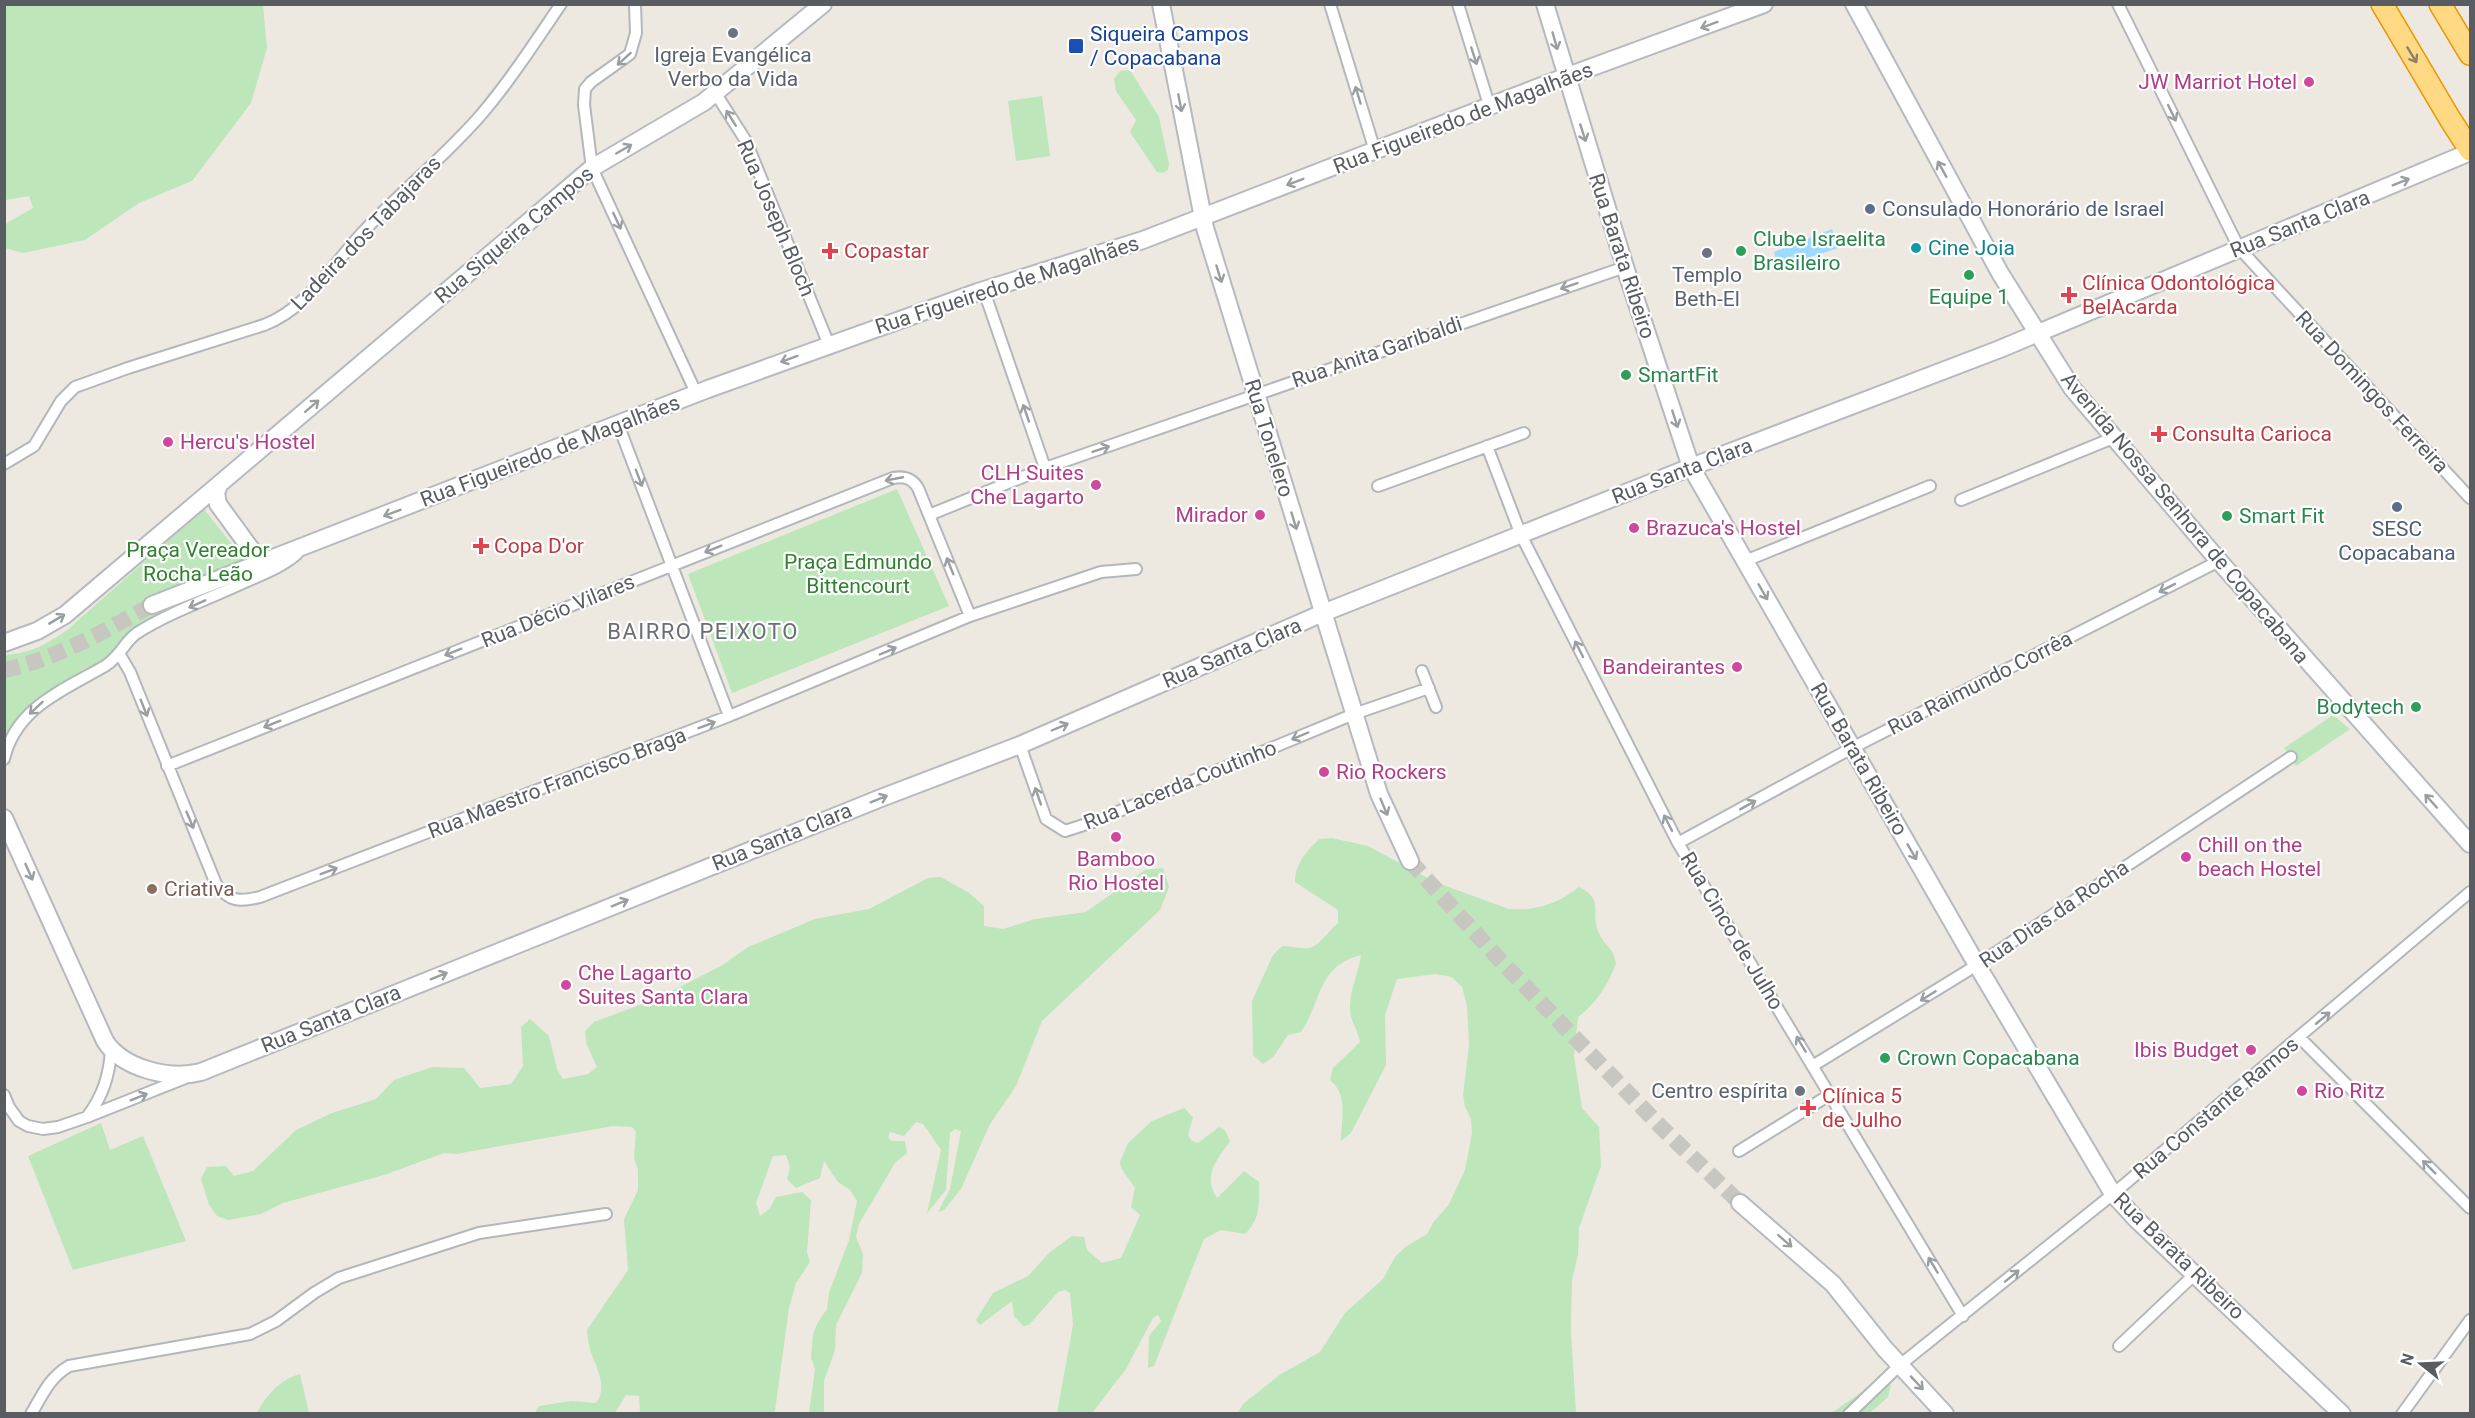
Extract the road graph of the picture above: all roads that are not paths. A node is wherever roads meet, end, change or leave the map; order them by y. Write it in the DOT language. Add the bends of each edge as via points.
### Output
graph roads {
  1 [pos="561,4"];
  2 [pos="635,4"];
  3 [pos="823,4"];
  4 [pos="1161,4"];
  5 [pos="1330,4"];
  6 [pos="1458,4"];
  7 [pos="1545,4"];
  8 [pos="1764,4"];
  9 [pos="1854,4"];
  10 [pos="2118,4"];
  11 [pos="2382,4"];
  12 [pos="2440,4"];
  13 [pos="2470,54"];
  14 [pos="1565,77"];
  15 [pos="716,94"];
  16 [pos="1490,108"];
  17 [pos="1375,151"];
  18 [pos="2470,151"];
  19 [pos="592,168"];
  20 [pos="1203,218"];
  21 [pos="2239,248"];
  22 [pos="1625,267"];
  23 [pos="984,291"];
  24 [pos="2037,333"];
  25 [pos="829,345"];
  26 [pos="697,394"];
  27 [pos="1256,395"];
  28 [pos="618,423"];
  29 [pos="1524,433"];
  30 [pos="2113,438"];
  31 [pos="1487,446"];
  32 [pos="4,464"];
  33 [pos="1691,467"];
  34 [pos="1045,468"];
  35 [pos="219,485"];
  36 [pos="1378,486"];
  37 [pos="1930,486"];
  38 [pos="2470,498"];
  39 [pos="1961,500"];
  40 [pos="929,515"];
  41 [pos="1521,535"];
  42 [pos="304,547"];
  43 [pos="1745,561"];
  44 [pos="2219,561"];
  45 [pos="257,564"];
  46 [pos="672,565"];
  47 [pos="1136,569"];
  48 [pos="152,604"];
  49 [pos="1323,613"];
  50 [pos="970,616"];
  51 [pos="4,644"];
  52 [pos="120,655"];
  53 [pos="1422,670"];
  54 [pos="1429,688"];
  55 [pos="1436,706"];
  56 [pos="1354,714"];
  57 [pos="729,716"];
  58 [pos="1020,745"];
  59 [pos="1852,748"];
  60 [pos="2291,757"];
  61 [pos="4,759"];
  62 [pos="167,766"];
  63 [pos="4,818"];
  64 [pos="1678,843"];
  65 [pos="2470,844"];
  66 [pos="1410,861"];
  67 [pos="2470,892"];
  68 [pos="1977,965"];
  69 [pos="2300,1038"];
  70 [pos="111,1051"];
  71 [pos="1814,1065"];
  72 [pos="190,1075"];
  73 [pos="1832,1094"];
  74 [pos="4,1095"];
  75 [pos="87,1117"];
  76 [pos="1739,1151"];
  77 [pos="2113,1194"];
  78 [pos="1740,1203"];
  79 [pos="2470,1208"];
  80 [pos="606,1214"];
  81 [pos="2195,1274"];
  82 [pos="1963,1316"];
  83 [pos="2470,1320"];
  84 [pos="2119,1346"];
  85 [pos="1900,1365"];
  86 [pos="32,1413"];
  87 [pos="1849,1413"];
  88 [pos="1945,1413"];
  89 [pos="2342,1413"];
  90 [pos="2402,1413"];
  1 -- 32 [label="street, Ladeira dos Tabajaras" via="481,115 390,203 291,311 264,325 75,387 61,401 34,446"];
  2 -- 19 [label="street, one-way" via="636,33 630,54 585,89"];
  3 -- 15 [label="main road, Rua Siqueira Campos"];
  4 -- 20 [label="main road, Rua Tonelero, one-way"];
  17 -- 5 [label="street, one-way"];
  6 -- 16 [label="street, one-way"];
  7 -- 14 [label="main road, Rua Barata Ribeiro, one-way"];
  8 -- 14 [label="main road, Rua Figueiredo de Magalhães, one-way"];
  24 -- 9 [label="main road, Avenida Nossa Senhora de Copacabana, one-way" via="1990,256"];
  10 -- 21 [label="street, Rua Domingos Ferreira, one-way"];
  11 -- 18 [label="highway, one-way"];
  12 -- 13 [label="highway"];
  14 -- 16 [label="main road, Rua Figueiredo de Magalhães"];
  14 -- 22 [label="main road, Rua Barata Ribeiro, one-way"];
  19 -- 15 [label="main road, Rua Siqueira Campos, one-way"];
  25 -- 15 [label="street, Rua Joseph Bloch, one-way" via="746,141"];
  16 -- 17 [label="main road, Rua Figueiredo de Magalhães"];
  17 -- 20 [label="main road, Rua Figueiredo de Magalhães, one-way"];
  21 -- 18 [label="main road, Rua Santa Clara, one-way"];
  19 -- 26 [label="street, one-way"];
  35 -- 19 [label="main road, Rua Siqueira Campos, one-way"];
  20 -- 23 [label="main road, Rua Figueiredo de Magalhães"];
  20 -- 27 [label="main road, Rua Tonelero, one-way"];
  21 -- 24 [label="main road, Rua Santa Clara"];
  21 -- 38 [label="street, Rua Domingos Ferreira"];
  22 -- 27 [label="street, Rua Anita Garibaldi, one-way"];
  22 -- 33 [label="main road, Rua Barata Ribeiro, one-way"];
  23 -- 25 [label="main road, Rua Figueiredo de Magalhães"];
  34 -- 23 [label="street, one-way"];
  24 -- 30 [label="main road, Avenida Nossa Senhora de Copacabana" via="2072,388"];
  24 -- 33 [label="main road, Rua Santa Clara"];
  25 -- 26 [label="main road, Rua Figueiredo de Magalhães, one-way"];
  26 -- 28 [label="main road, Rua Figueiredo de Magalhães"];
  34 -- 27 [label="street, Rua Anita Garibaldi, one-way"];
  27 -- 49 [label="main road, Rua Tonelero, one-way"];
  28 -- 42 [label="main road, Rua Figueiredo de Magalhães, one-way"];
  28 -- 46 [label="street, one-way"];
  29 -- 31 [label="street"];
  30 -- 39 [label="street"];
  30 -- 44 [label="main road, Avenida Nossa Senhora de Copacabana"];
  31 -- 36 [label="street"];
  31 -- 41 [label="street, Rua Cinco de Julho"];
  33 -- 41 [label="main road, Rua Santa Clara"];
  33 -- 43 [label="main road, Rua Barata Ribeiro"];
  34 -- 40 [label="street, Rua Anita Garibaldi"];
  35 -- 45 [label="main road" via="218,504 256,556"];
  51 -- 35 [label="main road, one-way" via="65,615"];
  37 -- 43 [label="street"];
  40 -- 46 [label="street, Rua Décio Vilares, one-way" via="914,482 907,477 893,478"];
  50 -- 40 [label="street, one-way"];
  41 -- 49 [label="main road, Rua Santa Clara"];
  64 -- 41 [label="street, Rua Cinco de Julho, one-way"];
  42 -- 45 [label="main road, Rua Figueiredo de Magalhães"];
  42 -- 52 [label="street, one-way" via="278,568 135,634"];
  43 -- 59 [label="main road, Rua Barata Ribeiro, one-way"];
  44 -- 59 [label="street, Rua Raimundo Corrêa, one-way"];
  65 -- 44 [label="main road, Avenida Nossa Senhora de Copacabana, one-way"];
  45 -- 48 [label="main road, Rua Figueiredo de Magalhães"];
  46 -- 57 [label="street"];
  46 -- 62 [label="street, Rua Décio Vilares, one-way"];
  47 -- 50 [label="street, Rua Maestro Francisco Braga" via="1101,572"];
  49 -- 56 [label="main road, Rua Tonelero"];
  58 -- 49 [label="main road, Rua Santa Clara, one-way"];
  57 -- 50 [label="street, Rua Maestro Francisco Braga, one-way"];
  52 -- 61 [label="street, one-way" via="36,707 15,732"];
  52 -- 62 [label="street, Rua Maestro Francisco Braga, one-way"];
  53 -- 54 [label="street"];
  54 -- 55 [label="street"];
  54 -- 56 [label="street"];
  56 -- 58 [label="street, Rua Lacerda Coutinho, one-way" via="1065,831 1046,819"];
  56 -- 66 [label="main road, Rua Tonelero, one-way" via="1379,794"];
  62 -- 57 [label="street, Rua Maestro Francisco Braga, one-way" via="216,884 224,895 244,901"];
  72 -- 58 [label="main road, Rua Santa Clara, one-way"];
  64 -- 59 [label="street, Rua Raimundo Corrêa, one-way"];
  59 -- 68 [label="main road, Rua Barata Ribeiro, one-way"];
  60 -- 68 [label="street, Rua Dias da Rocha"];
  63 -- 70 [label="main road, one-way"];
  71 -- 64 [label="street, Rua Cinco de Julho, one-way"];
  69 -- 67 [label="street, Rua Constante Ramos, one-way"];
  68 -- 71 [label="street, Rua Dias da Rocha, one-way"];
  68 -- 77 [label="main road, Rua Barata Ribeiro"];
  69 -- 77 [label="street, Rua Constante Ramos"];
  79 -- 69 [label="street, one-way"];
  70 -- 72 [label="main road" via="148,1069"];
  70 -- 75 [label="street" via="105,1088"];
  71 -- 73 [label="street, Rua Cinco de Julho"];
  75 -- 72 [label="street, Rua Santa Clara, one-way"];
  73 -- 76 [label="street"];
  82 -- 73 [label="street, Rua Cinco de Julho, one-way"];
  74 -- 75 [label="street, Rua Santa Clara" via="14,1115 28,1126 58,1127"];
  77 -- 81 [label="main road, Rua Barata Ribeiro"];
  82 -- 77 [label="street, Rua Constante Ramos, one-way"];
  78 -- 85 [label="main road, one-way" via="1833,1284"];
  80 -- 86 [label="street" via="479,1233 339,1278 250,1334 69,1366 47,1384"];
  81 -- 84 [label="street"];
  81 -- 89 [label="main road, Rua Barata Ribeiro"];
  82 -- 85 [label="street, Rua Constante Ramos"];
  83 -- 90 [label="street"];
  85 -- 87 [label="street, Rua Constante Ramos"];
  85 -- 88 [label="main road, one-way"];
}
